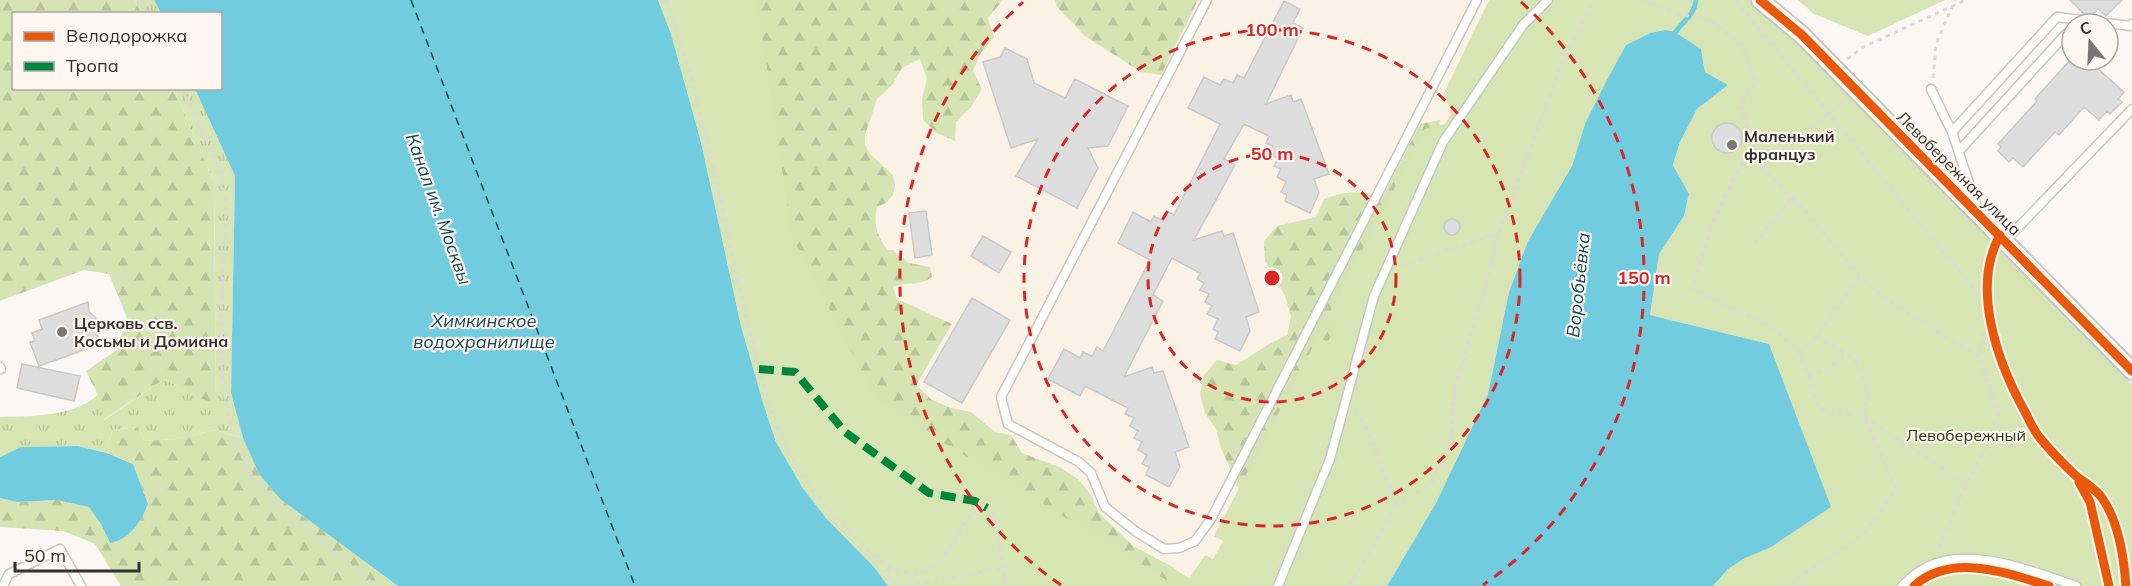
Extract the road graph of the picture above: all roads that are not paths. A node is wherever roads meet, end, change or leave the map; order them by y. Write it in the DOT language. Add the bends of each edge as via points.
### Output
graph roads {
  1 [pos="1207,0"];
  2 [pos="1477,0"];
  3 [pos="1548,0"];
  4 [pos="1760,0"];
  5 [pos="2132,24"];
  6 [pos="2060,41"];
  7 [pos="1931,89"];
  8 [pos="2132,109"];
  9 [pos="1952,132"];
  10 [pos="1959,151"];
  11 [pos="1980,216"];
  12 [pos="2005,241"];
  13 [pos="2132,371"];
  14 [pos="3,586"];
  15 [pos="81,586"];
  16 [pos="1278,586"];
  17 [pos="1902,586"];
  18 [pos="2076,586"];
  1 -- 2 [label="lane" via="1001,397 1008,424 1079,462 1091,473 1105,507 1164,549 1195,541 1211,519"];
  3 -- 16 [label="lane" via="1523,25 1443,142 1374,296 1330,459"];
  4 -- 11 [label="street, Левобережная улица" via="1802,35"];
  5 -- 9 [label="lane" via="2056,17"];
  6 -- 10 [label="lane"];
  7 -- 9 [label="lane"];
  8 -- 12 [label="lane"];
  9 -- 10 [label="lane"];
  10 -- 11 [label="lane"];
  11 -- 12 [label="street, Левобережная улица"];
  12 -- 13 [label="street, Левобережная улица"];
  14 -- 15 [label="lane" via="9,574 60,549"];
  17 -- 18 [label="lane" via="1934,564 1972,558 1996,561"];
}
